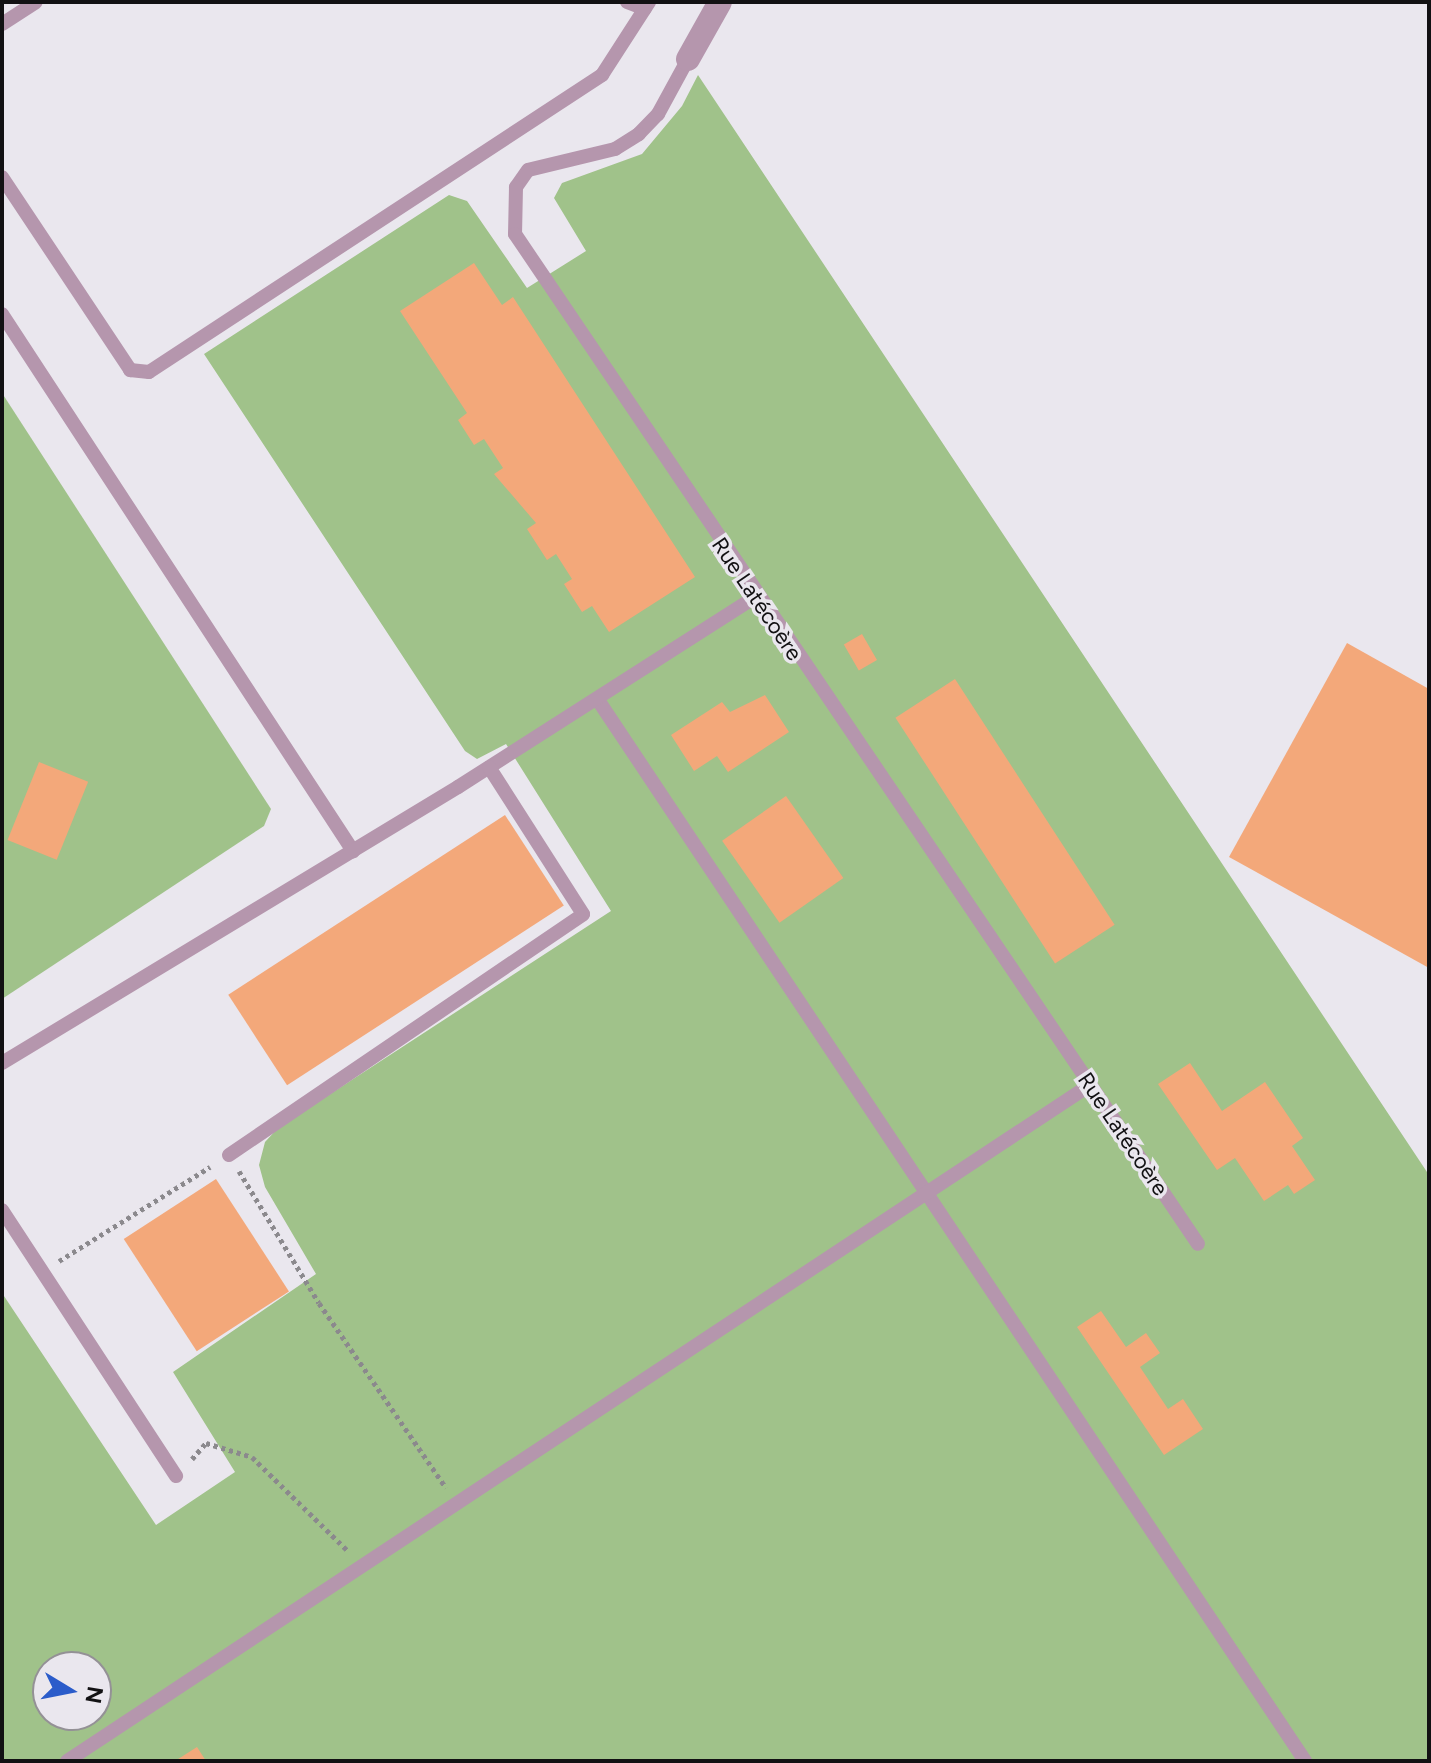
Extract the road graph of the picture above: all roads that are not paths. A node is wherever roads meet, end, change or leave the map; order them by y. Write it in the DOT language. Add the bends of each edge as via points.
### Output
graph roads {
  1 [pos="36,2"];
  2 [pos="627,2"];
  3 [pos="720,2"];
  4 [pos="647,6"];
  5 [pos="2,24"];
  6 [pos="688,59"];
  7 [pos="2,177"];
  8 [pos="2,314"];
  9 [pos="755,597"];
  10 [pos="598,700"];
  11 [pos="489,767"];
  12 [pos="353,851"];
  13 [pos="2,1063"];
  14 [pos="1090,1085"];
  15 [pos="229,1155"];
  16 [pos="924,1190"];
  17 [pos="2,1210"];
  18 [pos="1198,1244"];
  19 [pos="176,1476"];
  20 [pos="67,1761"];
  21 [pos="1305,1761"];
  1 -- 5 [label="lane"];
  2 -- 4 [label="lane"];
  3 -- 6 [label="street, Rue Latécoère"];
  4 -- 7 [label="lane" via="602,75 149,372 130,370"];
  6 -- 9 [label="lane, Rue Latécoère" via="658,114 639,134 615,149 528,170 516,187 511,212 524,252"];
  8 -- 12 [label="lane"];
  9 -- 10 [label="lane"];
  9 -- 14 [label="lane, Rue Latécoère"];
  10 -- 11 [label="lane"];
  10 -- 16 [label="lane"];
  11 -- 12 [label="lane"];
  11 -- 15 [label="lane" via="583,914"];
  12 -- 13 [label="lane"];
  14 -- 16 [label="lane"];
  14 -- 18 [label="lane, Rue Latécoère"];
  16 -- 20 [label="lane"];
  16 -- 21 [label="lane"];
  17 -- 19 [label="lane"];
}
